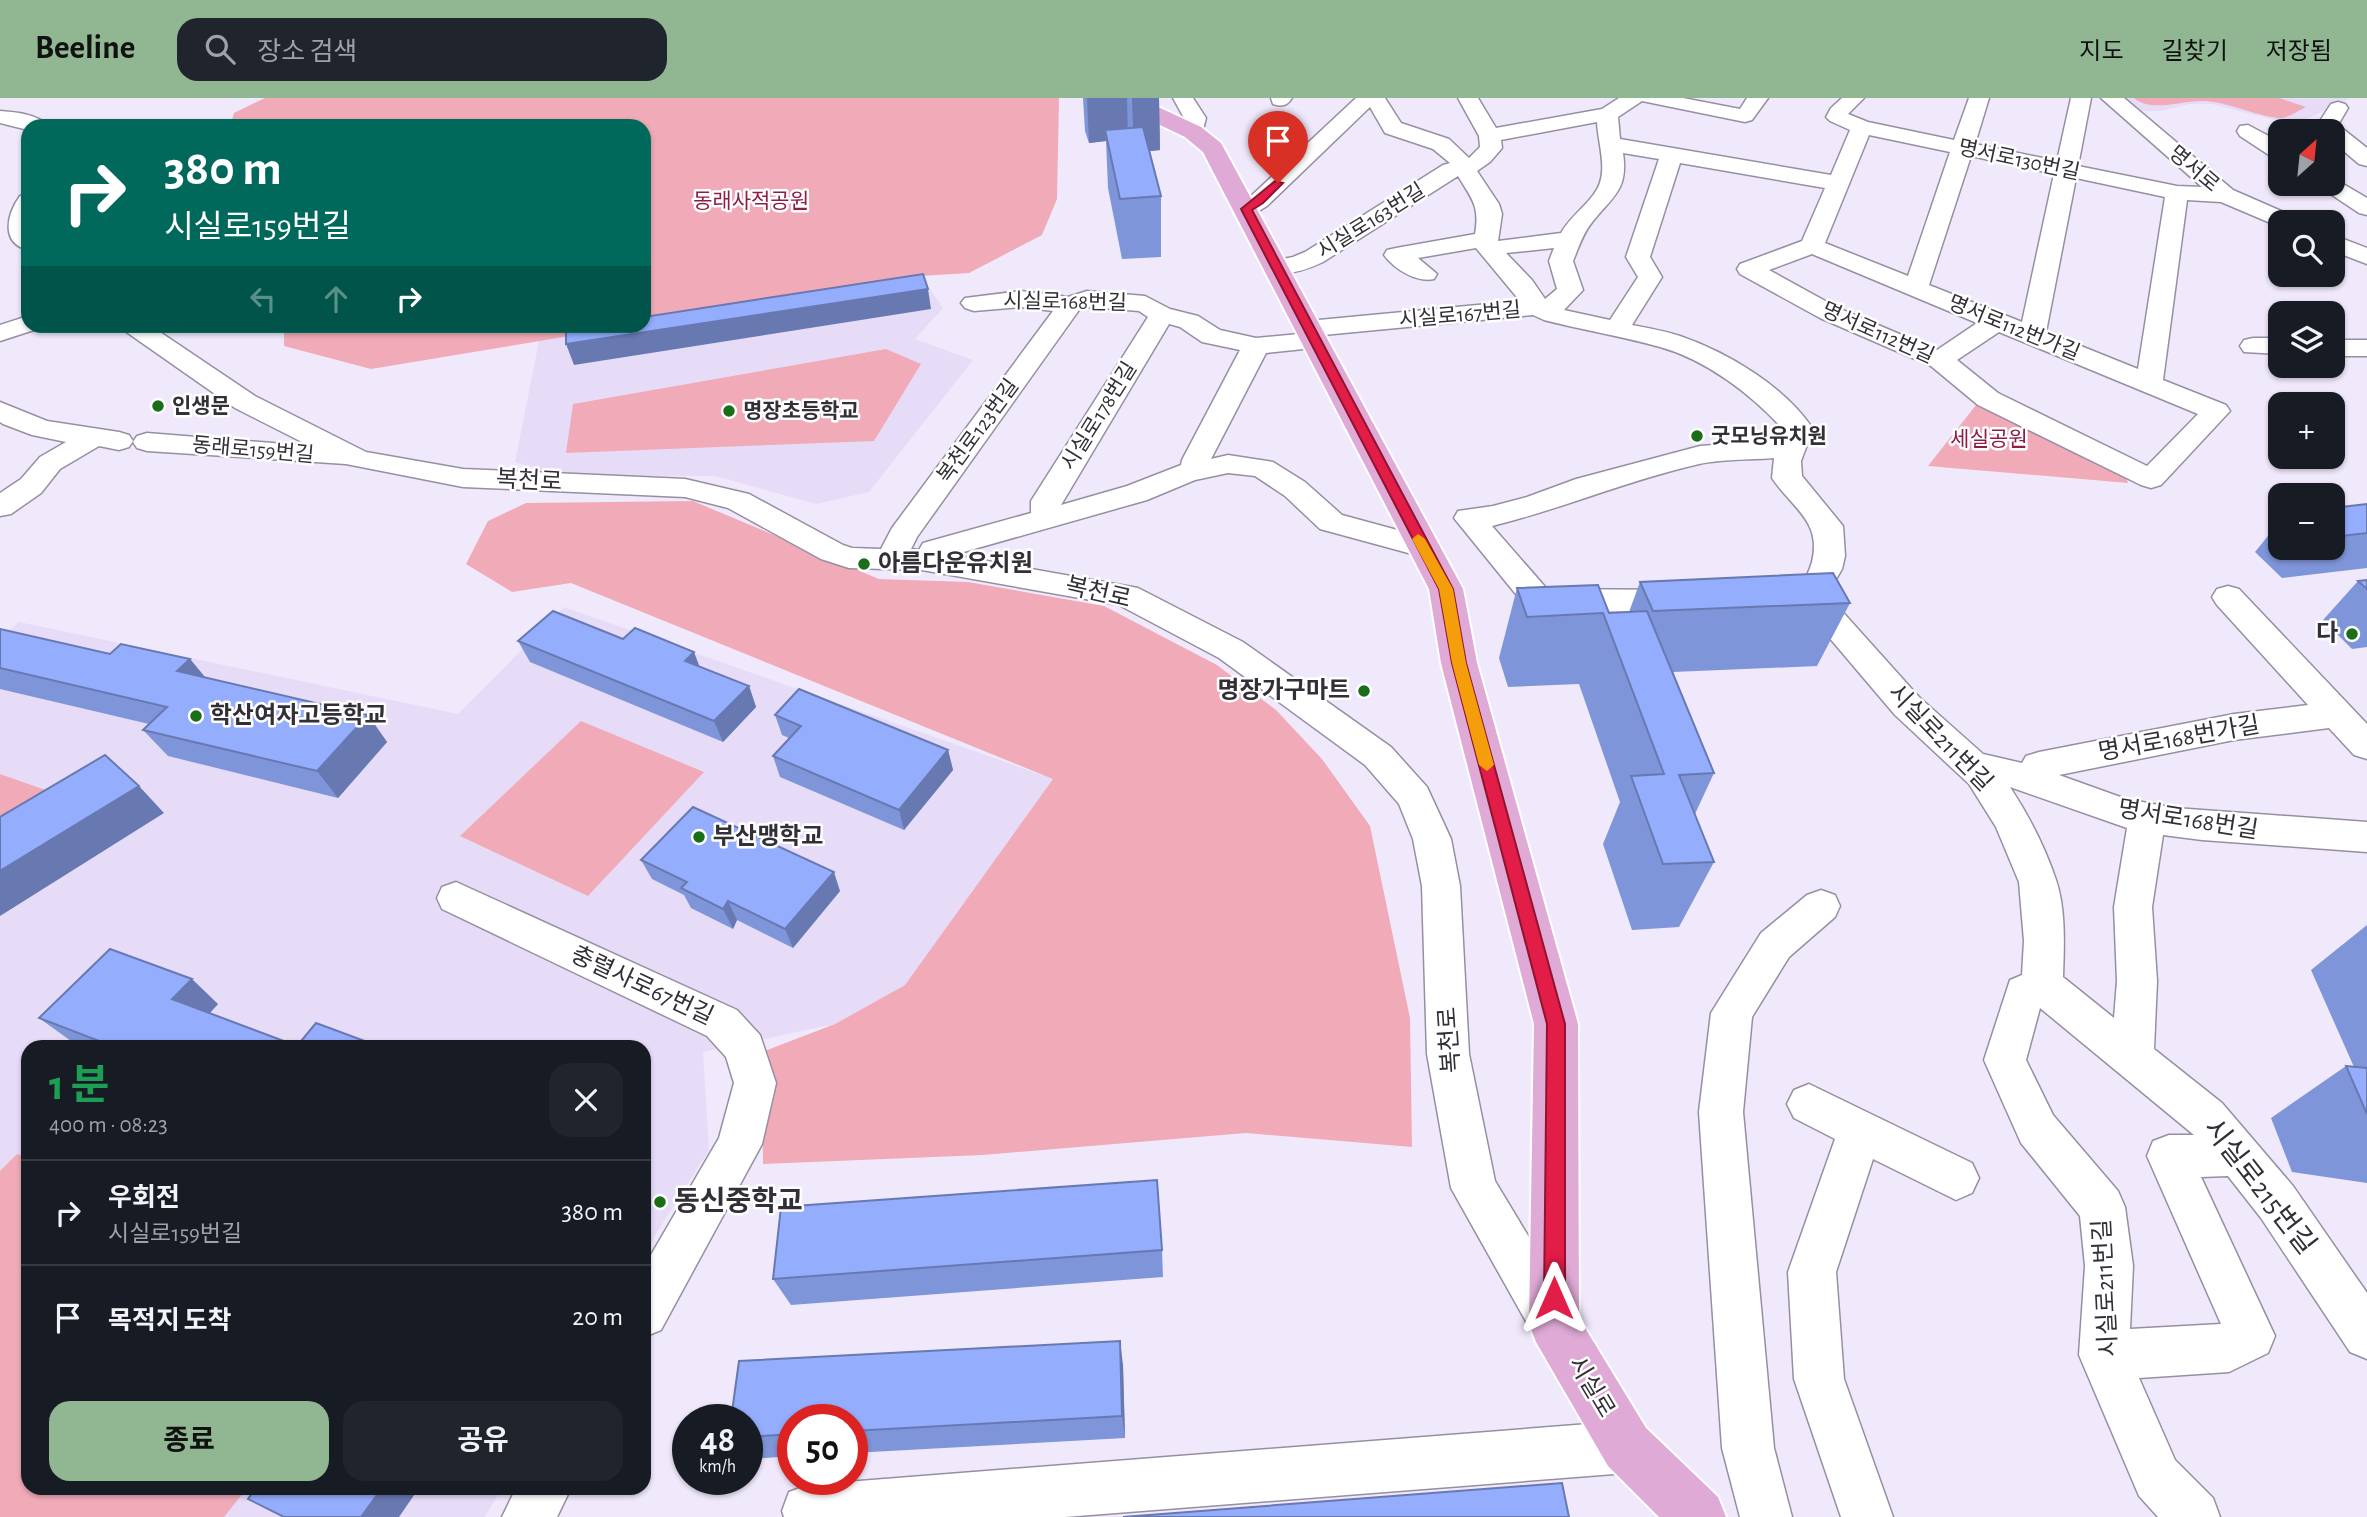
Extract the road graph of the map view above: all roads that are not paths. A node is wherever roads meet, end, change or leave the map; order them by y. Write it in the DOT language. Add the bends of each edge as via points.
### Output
graph roads {
  1 [pos="1122,98"];
  2 [pos="1374,98"];
  3 [pos="1468,98"];
  4 [pos="1633,98"];
  5 [pos="1650,98"];
  6 [pos="1758,98"];
  7 [pos="1854,98"];
  8 [pos="1979,98"];
  9 [pos="2081,98"];
  10 [pos="2111,98"];
  11 [pos="2338,108"];
  12 [pos="1608,114"];
  13 [pos="1188,115"];
  14 [pos="0,117"];
  15 [pos="21,120"];
  16 [pos="1862,127"];
  17 [pos="2248,131"];
  18 [pos="1490,136"];
  19 [pos="1611,144"];
  20 [pos="2268,144"];
  21 [pos="1963,148"];
  22 [pos="1671,156"];
  23 [pos="2367,159"];
  24 [pos="1464,170"];
  25 [pos="2066,170"];
  26 [pos="1837,183"];
  27 [pos="2177,193"];
  28 [pos="2345,193"];
  29 [pos="2225,195"];
  30 [pos="2367,208"];
  31 [pos="1246,209"];
  32 [pos="2268,214"];
  33 [pos="21,216"];
  34 [pos="21,237"];
  35 [pos="1570,239"];
  36 [pos="1488,244"];
  37 [pos="1812,246"];
  38 [pos="2345,247"];
  39 [pos="2367,257"];
  40 [pos="1276,267"];
  41 [pos="1425,274"];
  42 [pos="1916,288"];
  43 [pos="974,303"];
  44 [pos="1070,304"];
  45 [pos="1537,307"];
  46 [pos="1162,315"];
  47 [pos="1997,321"];
  48 [pos="21,326"];
  49 [pos="1616,331"];
  50 [pos="0,333"];
  51 [pos="144,333"];
  52 [pos="1311,335"];
  53 [pos="2032,336"];
  54 [pos="1256,346"];
  55 [pos="2253,346"];
  56 [pos="2268,346"];
  57 [pos="2345,348"];
  58 [pos="2366,348"];
  59 [pos="1940,360"];
  60 [pos="2149,384"];
  61 [pos="0,410"];
  62 [pos="2216,411"];
  63 [pos="121,440"];
  64 [pos="1791,449"];
  65 [pos="358,459"];
  66 [pos="1196,471"];
  67 [pos="0,507"];
  68 [pos="1046,519"];
  69 [pos="1423,547"];
  70 [pos="891,559"];
  71 [pos="930,562"];
  72 [pos="2228,597"];
  73 [pos="1718,601"];
  74 [pos="2338,714"];
  75 [pos="2367,746"];
  76 [pos="1973,766"];
  77 [pos="2030,781"];
  78 [pos="2147,818"];
  79 [pos="2367,837"];
  80 [pos="456,898"];
  81 [pos="1821,905"];
  82 [pos="2042,985"];
  83 [pos="2132,1056"];
  84 [pos="1809,1104"];
  85 [pos="1860,1132"];
  86 [pos="2238,1155"];
  87 [pos="1956,1178"];
  88 [pos="651,1301"];
  89 [pos="1554,1324"];
  90 [pos="2367,1335"];
  91 [pos="2104,1355"];
  92 [pos="1627,1447"];
  93 [pos="541,1495"];
  94 [pos="808,1511"];
  95 [pos="528,1517"];
  96 [pos="1698,1517"];
  97 [pos="1766,1517"];
  98 [pos="1867,1517"];
  99 [pos="2194,1517"];
  1 -- 13 [label="main road"];
  2 -- 24 [label="street" via="1388,124 1451,150"];
  2 -- 31 [label="street" via="1360,104"];
  3 -- 18 [label="street"];
  4 -- 12 [label="street"];
  5 -- 6 [label="street" via="1745,116"];
  7 -- 16 [label="street" via="1837,117"];
  8 -- 21 [label="street"];
  9 -- 25 [label="street"];
  10 -- 29 [label="street, 명서로"];
  11 -- 23 [label="street" via="2328,127"];
  12 -- 18 [label="street"];
  12 -- 19 [label="street"];
  13 -- 31 [label="main road" via="1213,148"];
  14 -- 15 [label="street"];
  16 -- 21 [label="street, 명서로130번길"];
  16 -- 26 [label="street"];
  17 -- 20 [label="street"];
  18 -- 24 [label="street" via="1491,148 1478,164"];
  19 -- 22 [label="street"];
  19 -- 35 [label="street" via="1613,174 1603,202 1580,220"];
  21 -- 25 [label="street, 명서로130번길"];
  21 -- 42 [label="street"];
  22 -- 26 [label="street"];
  22 -- 49 [label="street" via="1638,257 1650,276"];
  24 -- 36 [label="street" via="1487,204"];
  24 -- 40 [label="street, 시실로163번길" via="1451,170 1314,257"];
  25 -- 27 [label="street, 명서로130번길"];
  25 -- 53 [label="street"];
  26 -- 37 [label="street"];
  27 -- 29 [label="street, 명서로130번길"];
  27 -- 60 [label="street"];
  28 -- 30 [label="street"];
  29 -- 32 [label="street, 명서로"];
  31 -- 40 [label="main road"];
  33 -- 34 [label="street"];
  35 -- 36 [label="street"];
  35 -- 45 [label="street" via="1561,261 1570,290 1552,307"];
  36 -- 41 [label="street" via="1396,255"];
  36 -- 45 [label="street, 시실로167번길"];
  37 -- 42 [label="street, 명서로112번가길"];
  37 -- 59 [label="street, 명서로112번길" via="1749,269 1829,313"];
  38 -- 39 [label="street"];
  40 -- 52 [label="main road"];
  42 -- 47 [label="street, 명서로112번가길"];
  43 -- 44 [label="street, 시실로168번길" via="1021,299"];
  44 -- 46 [label="street, 시실로168번길" via="1087,299 1144,304"];
  44 -- 70 [label="street, 복천로123번길" via="903,535"];
  45 -- 49 [label="street, 시실로211번길"];
  45 -- 52 [label="street, 시실로167번길"];
  46 -- 54 [label="street, 시실로168번길" via="1188,321 1211,336"];
  46 -- 68 [label="street, 시실로178번길" via="1046,501"];
  47 -- 53 [label="street, 명서로112번가길"];
  47 -- 59 [label="street"];
  48 -- 50 [label="street"];
  49 -- 64 [label="street, 시실로211번길" via="1670,341 1749,381 1799,429"];
  51 -- 65 [label="street, 복천로" via="235,395"];
  52 -- 54 [label="street, 시실로168번길"];
  52 -- 69 [label="main road"];
  53 -- 60 [label="street, 명서로112번가길"];
  54 -- 66 [label="street" via="1196,460"];
  55 -- 56 [label="street"];
  57 -- 58 [label="street"];
  59 -- 62 [label="street, 명서로112번길" via="1989,399 2151,489"];
  60 -- 62 [label="street, 명서로112번가길"];
  61 -- 63 [label="street, 동래로159번길" via="13,420 43,429"];
  63 -- 65 [label="street, 동래로159번길"];
  63 -- 67 [label="street" via="50,463 31,485"];
  64 -- 73 [label="street" via="1700,455 1515,510 1469,518 1538,600"];
  64 -- 76 [label="street, 시실로211번길" via="1787,478 1828,526 1826,569 1801,602"];
  65 -- 70 [label="street, 복천로" via="463,478 685,488 738,501 849,558"];
  66 -- 68 [label="street, 시실로178번길"];
  66 -- 69 [label="street, 시실로178번길" via="1228,464 1263,468 1331,522"];
  68 -- 71 [label="street, 시실로178번길" via="934,550"];
  69 -- 89 [label="main road" via="1446,589 1459,663 1556,1024"];
  70 -- 71 [label="street, 복천로"];
  71 -- 89 [label="street, 복천로" via="1127,596 1231,650 1378,756 1415,797 1433,839 1441,886 1448,1054 1474,1188"];
  72 -- 74 [label="street"];
  74 -- 75 [label="street"];
  74 -- 77 [label="street, 명서로168번가길" via="2234,727 2039,766"];
  76 -- 77 [label="street, 명서로168번길" via="2011,772"];
  76 -- 82 [label="street, 시실로211번길" via="2013,822 2038,882 2044,941"];
  77 -- 78 [label="street, 명서로168번길" via="2094,805"];
  78 -- 79 [label="street, 명서로168번길" via="2251,831"];
  78 -- 83 [label="street" via="2133,907 2137,981"];
  80 -- 88 [label="street, 충렬사로67번길" via="722,1023 745,1048 755,1083 740,1144"];
  81 -- 97 [label="street" via="1774,945 1731,1013 1721,1112 1748,1448"];
  82 -- 83 [label="street, 시실로215번길"];
  82 -- 91 [label="street, 시실로211번길" via="2024,993 2004,1060 2037,1129 2102,1207 2109,1266"];
  83 -- 86 [label="street, 시실로215번길" via="2207,1117"];
  84 -- 85 [label="street"];
  85 -- 87 [label="street"];
  85 -- 98 [label="street" via="1812,1272 1819,1379"];
  86 -- 90 [label="street, 시실로215번길" via="2277,1202"];
  86 -- 91 [label="street" via="2169,1156 2250,1336 2230,1348"];
  89 -- 92 [label="main road, 시실로"];
  91 -- 99 [label="street, 시실로211번길" via="2157,1478"];
  92 -- 94 [label="street"];
  92 -- 96 [label="main road, 시실로"];
  93 -- 95 [label="street"];
}
